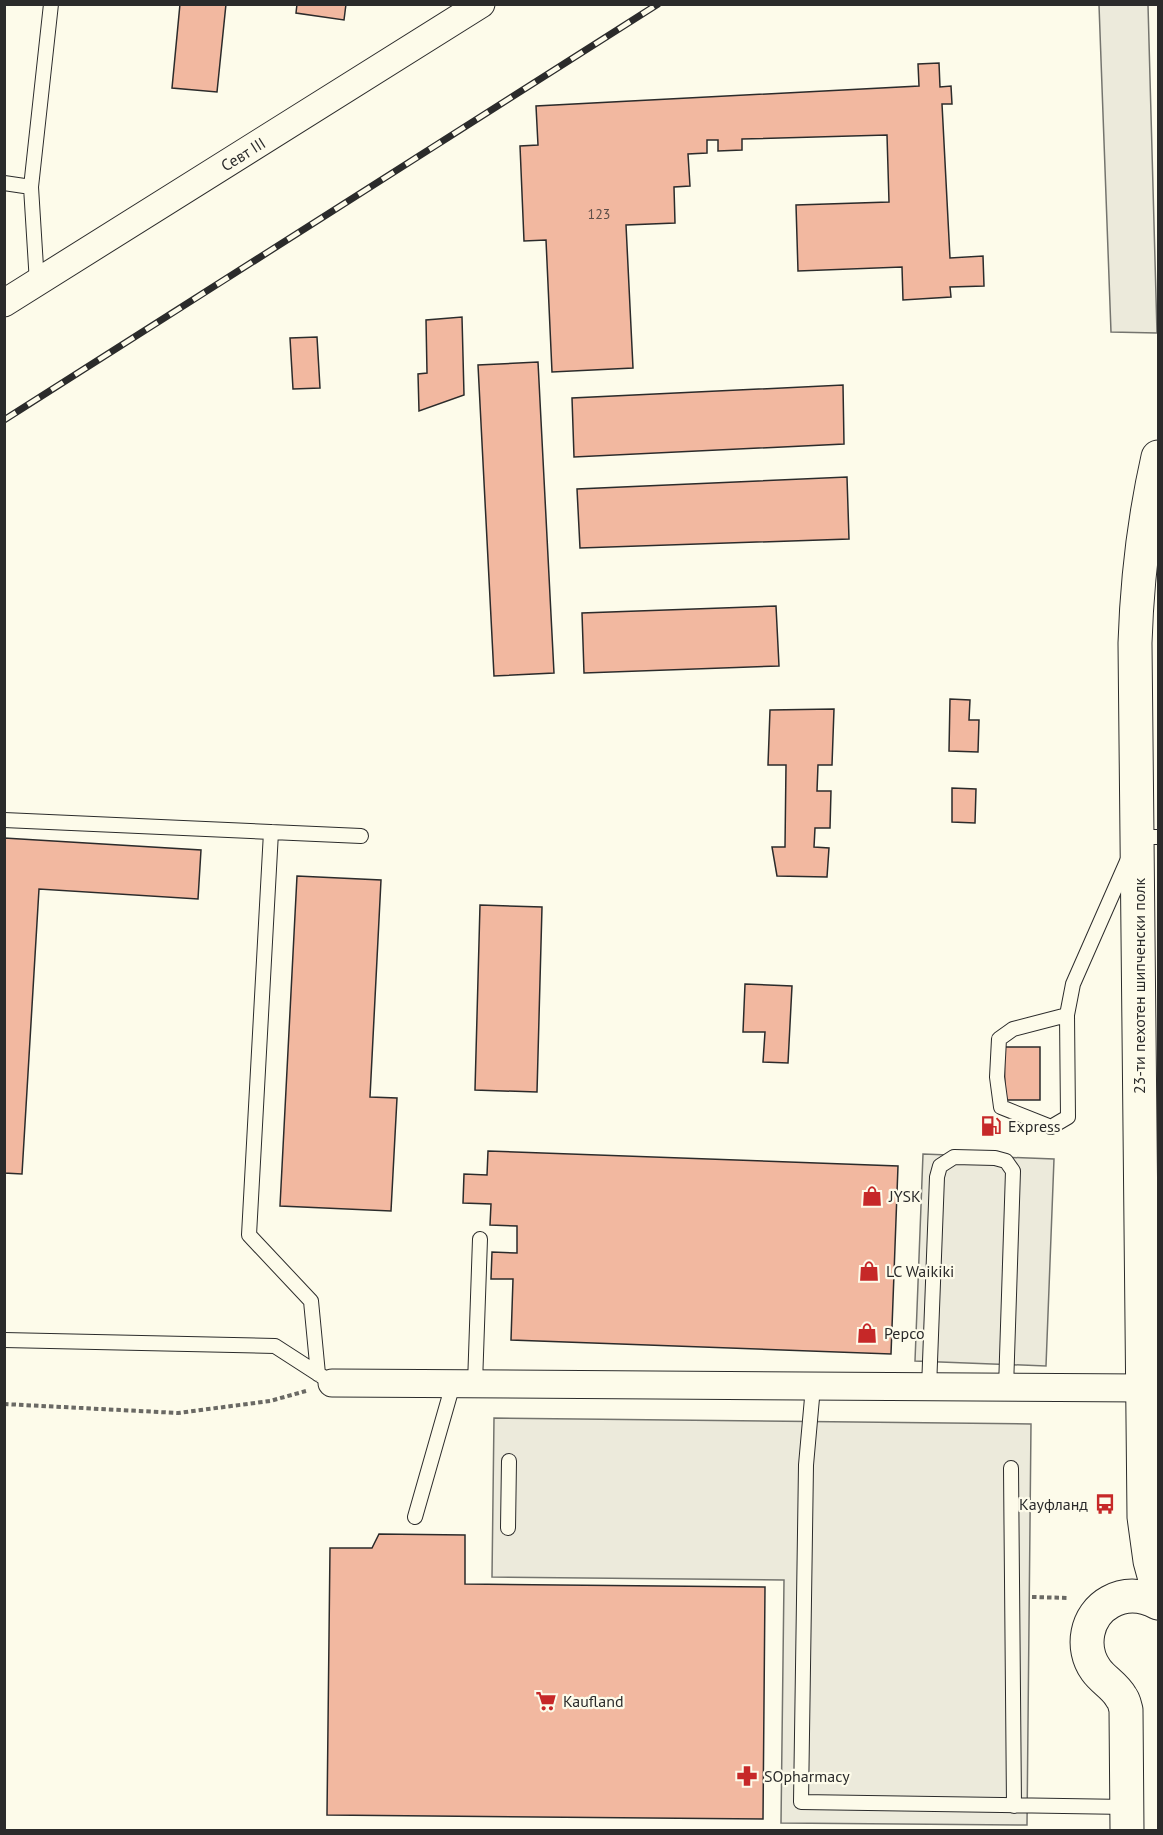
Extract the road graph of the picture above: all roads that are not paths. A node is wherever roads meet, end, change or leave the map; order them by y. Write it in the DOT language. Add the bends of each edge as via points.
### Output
graph roads {
  1 [pos="51,4"];
  2 [pos="481,4"];
  3 [pos="4,183"];
  4 [pos="31,187"];
  5 [pos="37,283"];
  6 [pos="4,303"];
  7 [pos="1158,457"];
  8 [pos="4,820"];
  9 [pos="271,832"];
  10 [pos="361,836"];
  11 [pos="1148,837"];
  12 [pos="1067,1015"];
  13 [pos="480,1239"];
  14 [pos="4,1340"];
  15 [pos="325,1379"];
  16 [pos="464,1384"];
  17 [pos="813,1387"];
  18 [pos="929,1388"];
  19 [pos="1006,1388"];
  20 [pos="1143,1388"];
  21 [pos="509,1461"];
  22 [pos="1011,1468"];
  23 [pos="416,1516"];
  24 [pos="1144,1517"];
  25 [pos="508,1528"];
  26 [pos="1158,1590"];
  27 [pos="1109,1602"];
  28 [pos="1158,1603"];
  29 [pos="1014,1806"];
  30 [pos="1127,1819"];
  1 -- 4 [label="lane"];
  2 -- 5 [label="street, Севт III"];
  3 -- 4 [label="lane"];
  4 -- 5 [label="lane"];
  5 -- 6 [label="street, Севт III"];
  7 -- 11 [label="main road, 23-ти пехотен шипченски полк" via="1141,548 1135,653"];
  8 -- 9 [label="lane"];
  9 -- 10 [label="lane"];
  9 -- 15 [label="lane" via="249,1235 311,1301"];
  11 -- 12 [label="lane" via="1074,984"];
  11 -- 20 [label="main road, 23-ти пехотен шипченски полк"];
  12 -- 12 [label="lane" via="1068,1117 1051,1127 1001,1107 997,1077 999,1040 1013,1029"];
  13 -- 16 [label="lane"];
  14 -- 15 [label="lane" via="275,1346"];
  15 -- 16 [label="street"];
  16 -- 17 [label="street"];
  16 -- 23 [label="lane"];
  17 -- 18 [label="street"];
  17 -- 29 [label="lane" via="807,1465 801,1802"];
  18 -- 19 [label="street"];
  18 -- 19 [label="lane" via="938,1177 940,1166 954,1157 995,1158 1006,1161 1012,1171"];
  19 -- 20 [label="street"];
  20 -- 24 [label="main road, 23-ти пехотен шипченски полк"];
  21 -- 25 [label="lane"];
  22 -- 29 [label="lane"];
  24 -- 26 [label="main road, 23-ти пехотен шипченски полк"];
  24 -- 27 [label="main road, 23-ти пехотен шипченски полк" via="1137,1561"];
  27 -- 28 [label="main road" via="1133,1595"];
  27 -- 30 [label="main road, 23-ти пехотен шипченски полк" via="1089,1628 1087,1650 1095,1670 1121,1696 1126,1710"];
  29 -- 30 [label="lane"];
}
